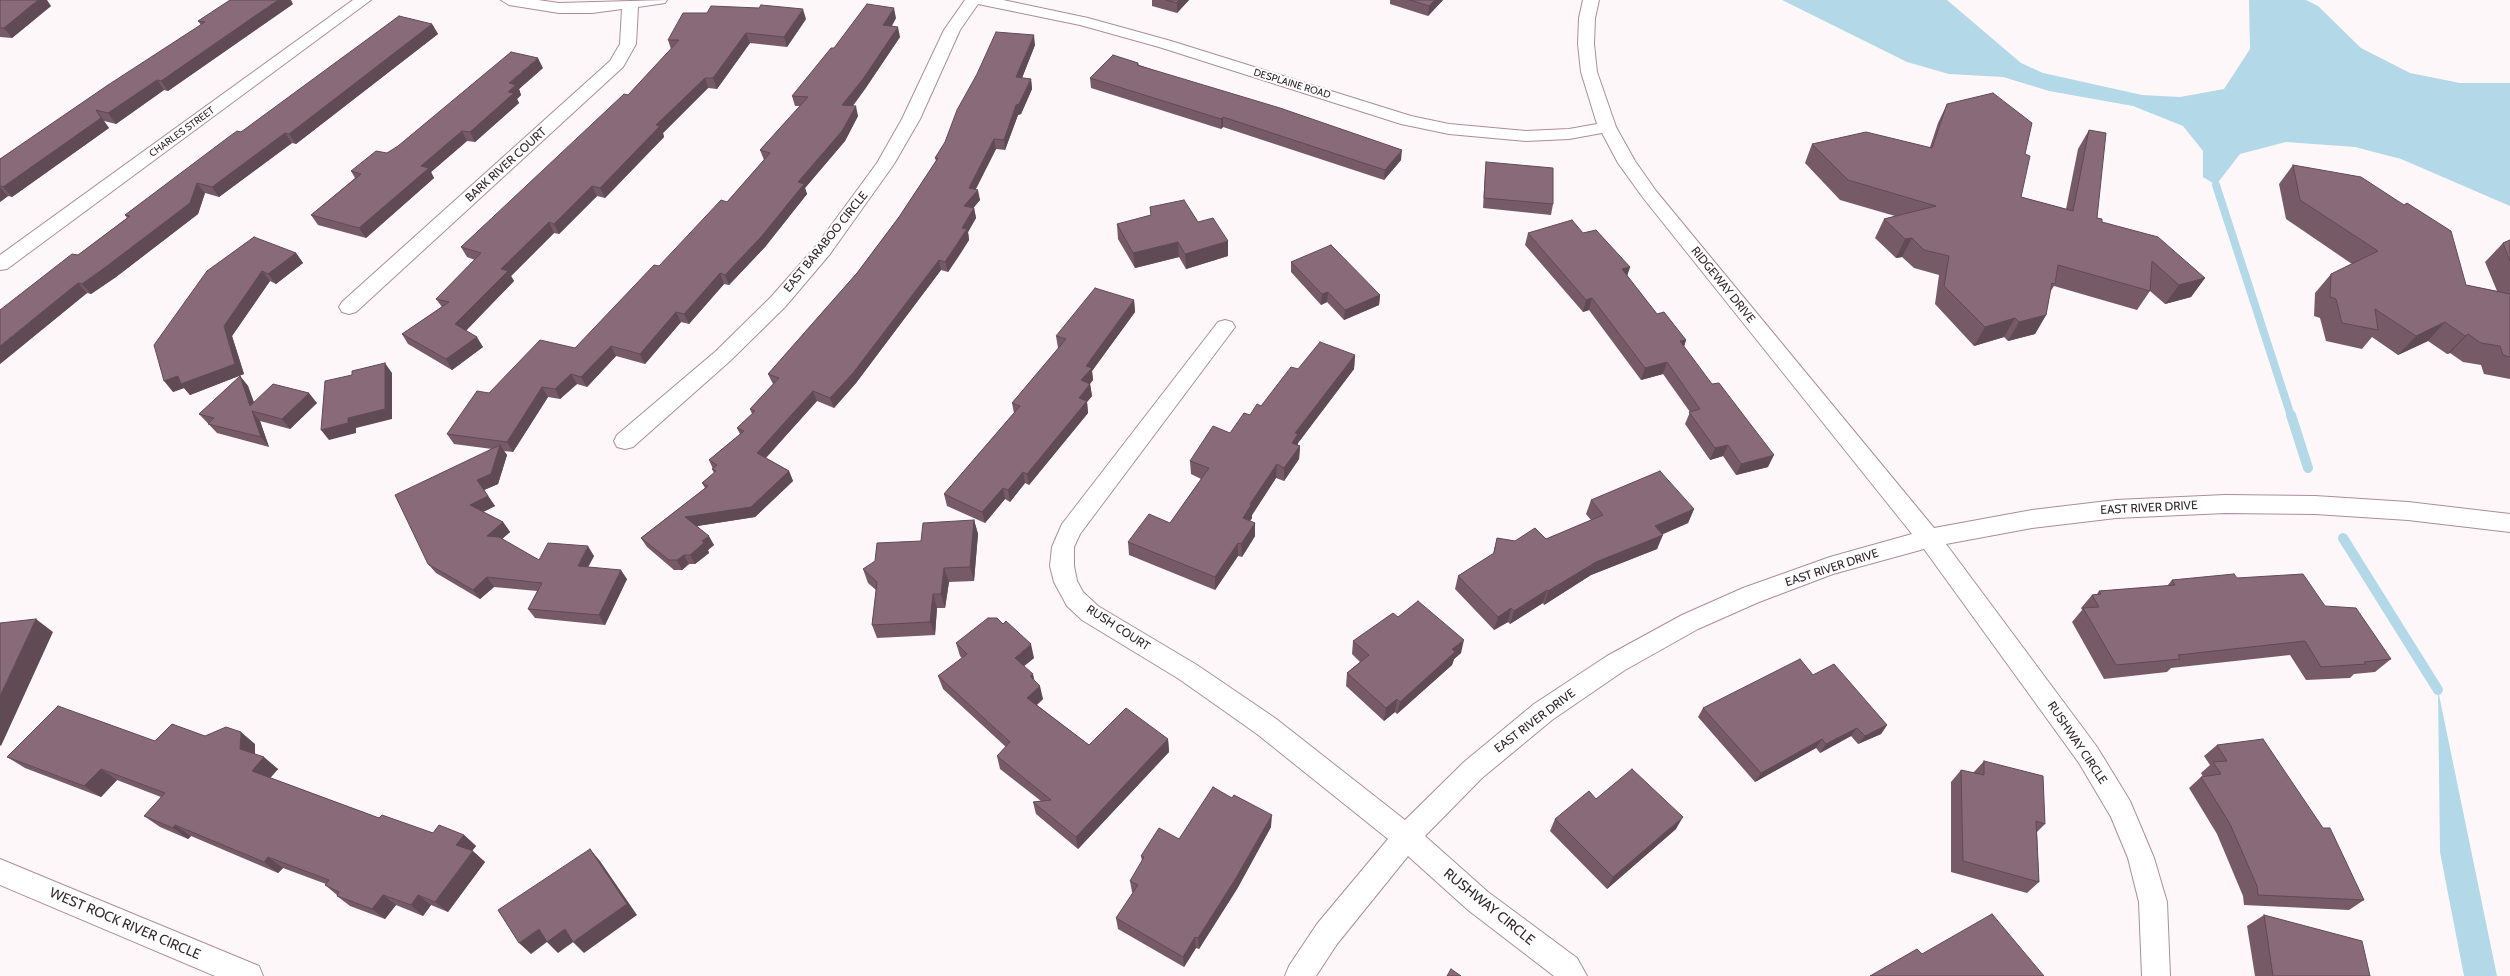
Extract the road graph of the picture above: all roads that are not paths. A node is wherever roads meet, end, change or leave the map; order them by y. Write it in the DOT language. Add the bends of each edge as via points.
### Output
graph roads {
  1 [pos="363,0"];
  2 [pos="510,0"];
  3 [pos="659,0"];
  4 [pos="973,0"];
  5 [pos="980,0"];
  6 [pos="1590,0"];
  7 [pos="630,5"];
  8 [pos="1607,127"];
  9 [pos="0,264"];
  10 [pos="349,308"];
  11 [pos="1225,327"];
  12 [pos="625,441"];
  13 [pos="2510,524"];
  14 [pos="1930,538"];
  15 [pos="1406,836"];
  16 [pos="0,872"];
  17 [pos="249,976"];
  18 [pos="1299,976"];
  19 [pos="1573,976"];
  20 [pos="2156,976"];
  1 -- 9 [label="street, CHARLES STREET"];
  2 -- 7 [label="street" via="559,8"];
  3 -- 7 [label="street"];
  4 -- 12 [label="street, EAST BARABOO CIRCLE" via="952,30 911,119 885,164 823,250 778,302 723,356"];
  5 -- 8 [label="street, DESPLAINE ROAD" via="1082,22 1165,44 1407,120 1449,129 1526,136 1569,134"];
  6 -- 8 [label="street, RIDGEWAY DRIVE" via="1586,44 1589,72"];
  7 -- 10 [label="street, BARK RIVER COURT" via="628,44 617,64"];
  8 -- 14 [label="street, RIDGEWAY DRIVE" via="1627,163 1650,195"];
  11 -- 15 [label="street, RUSH COURT" via="1070,530 1063,547 1062,566 1066,582 1075,599 1090,613 1188,672 1266,726"];
  13 -- 14 [label="street, EAST RIVER DRIVE" via="2408,511 2315,505 2225,504 2032,519"];
  14 -- 15 [label="street, EAST RIVER DRIVE" via="1830,566 1752,595 1690,622 1616,663 1543,712 1478,765"];
  14 -- 20 [label="street, RUSHWAY CIRCLE" via="2088,755 2121,810 2141,858 2153,902"];
  15 -- 18 [label="street, EAST RIVER DRIVE" via="1326,934"];
  15 -- 19 [label="street, RUSHWAY CIRCLE" via="1478,901 1567,968"];
  16 -- 17 [label="street, WEST ROCK RIVER CIRCLE"];
}
